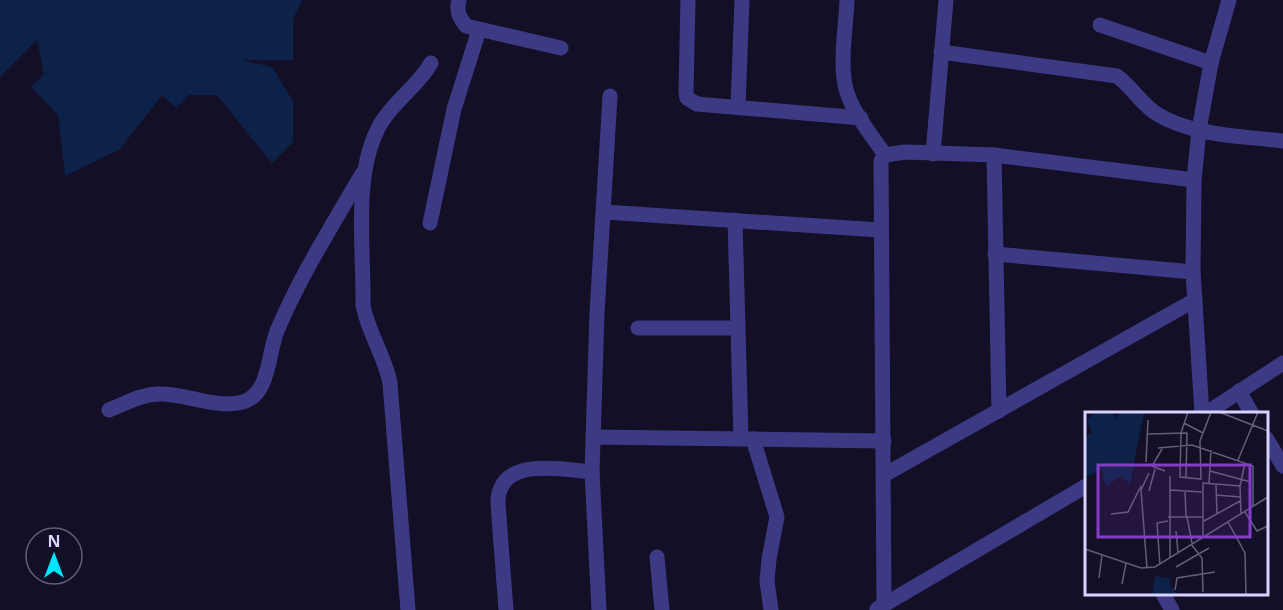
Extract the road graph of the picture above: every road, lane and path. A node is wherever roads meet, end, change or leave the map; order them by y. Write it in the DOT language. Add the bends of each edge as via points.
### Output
graph roads {
  1 [pos="459,0"];
  2 [pos="688,0"];
  3 [pos="742,0"];
  4 [pos="847,0"];
  5 [pos="946,0"];
  6 [pos="1229,0"];
  7 [pos="1100,24"];
  8 [pos="479,30"];
  9 [pos="561,48"];
  10 [pos="941,52"];
  11 [pos="431,63"];
  12 [pos="1211,63"];
  13 [pos="610,96"];
  14 [pos="738,107"];
  15 [pos="861,118"];
  16 [pos="1199,130"];
  17 [pos="1283,141"];
  18 [pos="933,154"];
  19 [pos="885,155"];
  20 [pos="994,155"];
  21 [pos="364,171"];
  22 [pos="1194,180"];
  23 [pos="604,212"];
  24 [pos="735,220"];
  25 [pos="430,223"];
  26 [pos="880,230"];
  27 [pos="995,254"];
  28 [pos="1193,272"];
  29 [pos="1195,300"];
  30 [pos="638,328"];
  31 [pos="738,328"];
  32 [pos="1283,363"];
  33 [pos="1239,391"];
  34 [pos="109,410"];
  35 [pos="999,411"];
  36 [pos="1204,412"];
  37 [pos="1207,412"];
  38 [pos="1251,412"];
  39 [pos="593,437"];
  40 [pos="747,439"];
  41 [pos="884,441"];
  42 [pos="1268,441"];
  43 [pos="1283,466"];
  44 [pos="592,472"];
  45 [pos="884,475"];
  46 [pos="1085,487"];
  47 [pos="657,557"];
  48 [pos="1164,595"];
  49 [pos="880,608"];
  50 [pos="408,610"];
  51 [pos="506,610"];
  52 [pos="599,610"];
  53 [pos="662,610"];
  54 [pos="771,610"];
  55 [pos="1172,610"];
  1 -- 8 [label="street" via="459,18 466,26"];
  2 -- 14 [label="street" via="687,98 697,104"];
  3 -- 14 [label="street"];
  4 -- 15 [label="street" via="845,87"];
  5 -- 10 [label="street"];
  6 -- 12 [label="street"];
  7 -- 12 [label="street"];
  8 -- 9 [label="street"];
  8 -- 25 [label="street" via="454,108"];
  10 -- 16 [label="street" via="1117,76 1157,114"];
  10 -- 18 [label="street"];
  11 -- 21 [label="street" via="381,124"];
  12 -- 16 [label="street"];
  13 -- 23 [label="street"];
  14 -- 15 [label="street"];
  15 -- 19 [label="street"];
  16 -- 17 [label="street"];
  16 -- 22 [label="street"];
  18 -- 19 [label="street"];
  18 -- 20 [label="street"];
  19 -- 26 [label="street" via="881,161"];
  20 -- 22 [label="street"];
  20 -- 27 [label="street"];
  21 -- 34 [label="street" via="302,275 276,334 264,380 250,399 222,403 159,393"];
  21 -- 50 [label="street" via="363,305 387,367"];
  22 -- 28 [label="street"];
  23 -- 24 [label="street"];
  23 -- 39 [label="street"];
  24 -- 26 [label="street"];
  24 -- 31 [label="street"];
  26 -- 41 [label="street"];
  27 -- 28 [label="street"];
  27 -- 35 [label="street"];
  28 -- 29 [label="street"];
  29 -- 35 [label="street"];
  29 -- 36 [label="street"];
  30 -- 31 [label="street"];
  31 -- 40 [label="street"];
  32 -- 33 [label="street"];
  33 -- 37 [label="street"];
  33 -- 38 [label="street"];
  35 -- 45 [label="street"];
  39 -- 40 [label="street"];
  39 -- 44 [label="street"];
  40 -- 41 [label="street"];
  40 -- 54 [label="street" via="777,517 767,581"];
  41 -- 45 [label="street"];
  42 -- 43 [label="street"];
  44 -- 51 [label="street" via="537,467 519,471 500,489"];
  44 -- 52 [label="street"];
  45 -- 49 [label="street"];
  46 -- 49 [label="street"];
  47 -- 53 [label="street"];
  48 -- 55 [label="street"];
}
